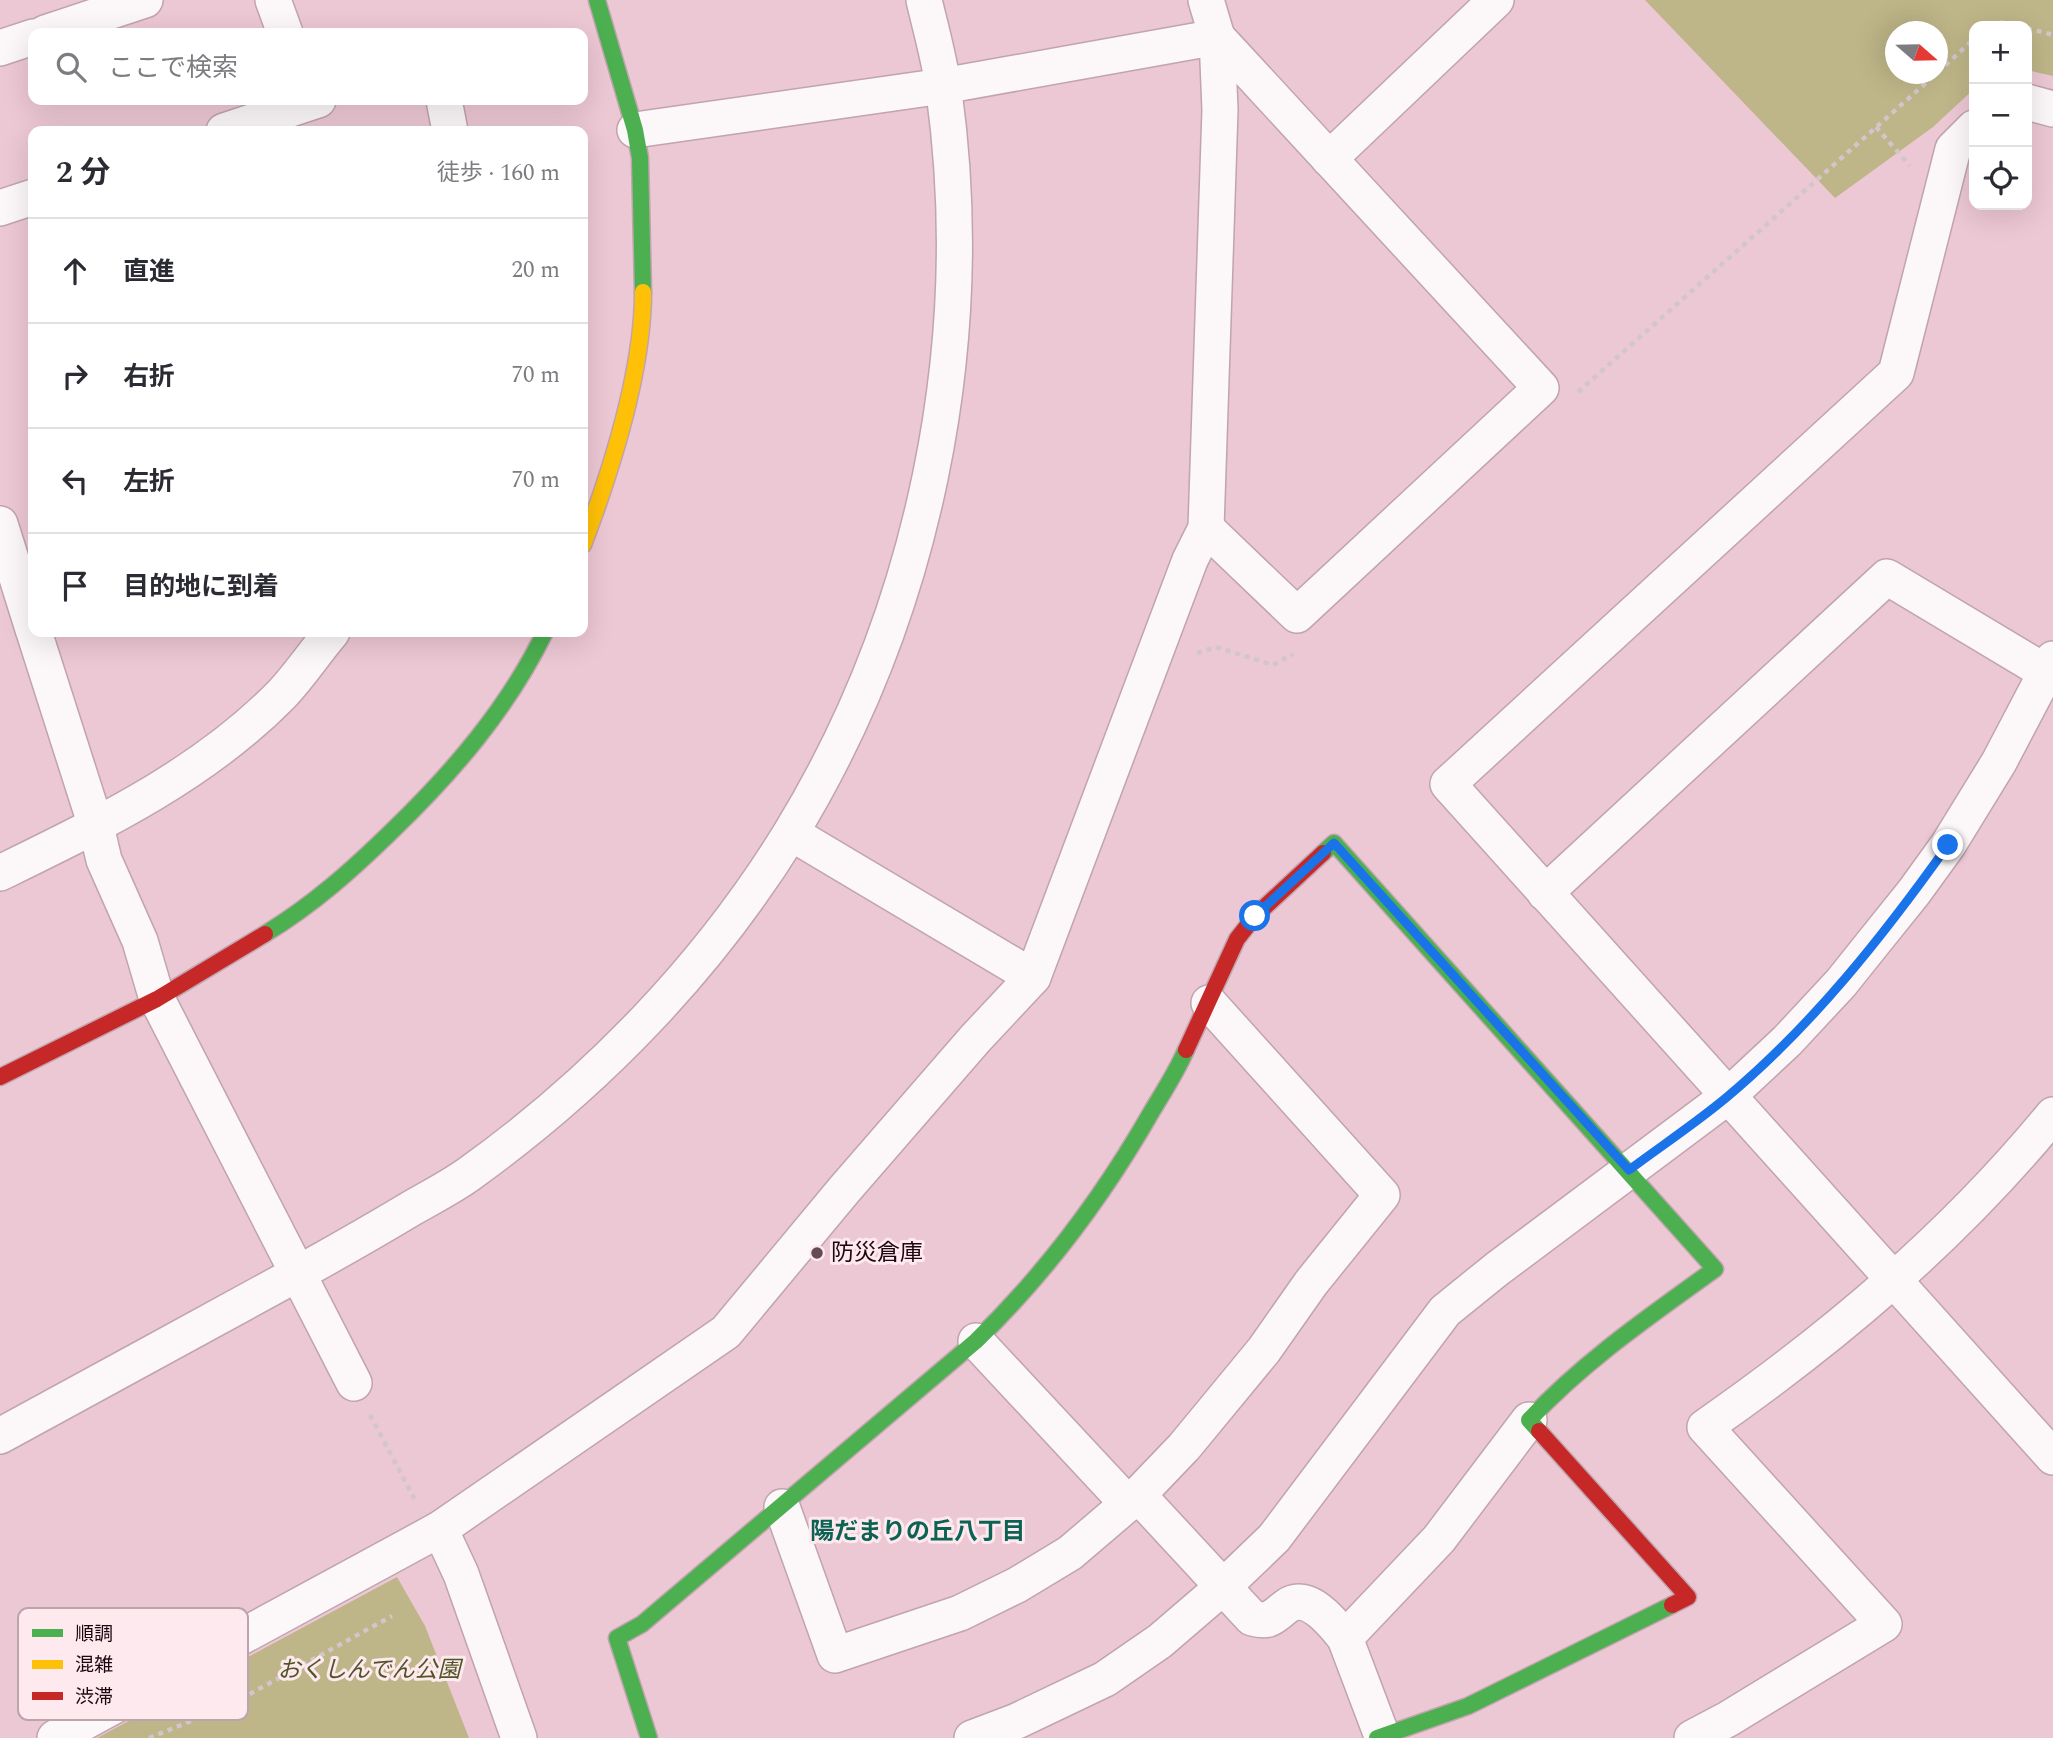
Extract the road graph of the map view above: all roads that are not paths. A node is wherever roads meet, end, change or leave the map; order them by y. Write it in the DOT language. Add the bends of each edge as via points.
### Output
graph roads {
  1 [pos="145,0"];
  2 [pos="273,0"];
  3 [pos="597,0"];
  4 [pos="924,0"];
  5 [pos="1206,0"];
  6 [pos="1496,0"];
  7 [pos="60,28"];
  8 [pos="283,28"];
  9 [pos="1217,37"];
  10 [pos="28,39"];
  11 [pos="0,48"];
  12 [pos="943,86"];
  13 [pos="2032,104"];
  14 [pos="300,105"];
  15 [pos="445,105"];
  16 [pos="2053,109"];
  17 [pos="239,126"];
  18 [pos="449,126"];
  19 [pos="635,130"];
  20 [pos="1969,133"];
  21 [pos="1329,159"];
  22 [pos="28,199"];
  23 [pos="0,208"];
  24 [pos="0,524"];
  25 [pos="1206,528"];
  26 [pos="588,532"];
  27 [pos="28,611"];
  28 [pos="36,637"];
  29 [pos="543,637"];
  30 [pos="317,640"];
  31 [pos="2050,666"];
  32 [pos="96,826"];
  33 [pos="790,833"];
  34 [pos="0,873"];
  35 [pos="1545,893"];
  36 [pos="1033,977"];
  37 [pos="157,999"];
  38 [pos="1209,1003"];
  39 [pos="0,1077"];
  40 [pos="1727,1097"];
  41 [pos="2053,1115"];
  42 [pos="1629,1170"];
  43 [pos="298,1274"];
  44 [pos="1895,1280"];
  45 [pos="976,1341"];
  46 [pos="354,1383"];
  47 [pos="1529,1420"];
  48 [pos="0,1436"];
  49 [pos="2053,1457"];
  50 [pos="1133,1499"];
  51 [pos="782,1507"];
  52 [pos="436,1532"];
  53 [pos="1224,1586"];
  54 [pos="248,1634"];
  55 [pos="1345,1638"];
  56 [pos="88,1720"];
  57 [pos="1380,1737"];
  58 [pos="55,1738"];
  59 [pos="519,1738"];
  60 [pos="649,1738"];
  61 [pos="972,1738"];
  62 [pos="1692,1738"];
  1 -- 7 [label="street"];
  2 -- 8 [label="street"];
  3 -- 19 [label="street"];
  4 -- 12 [label="street"];
  5 -- 9 [label="street"];
  6 -- 21 [label="street"];
  9 -- 12 [label="street"];
  9 -- 21 [label="street"];
  9 -- 25 [label="street" via="1220,110"];
  10 -- 11 [label="street"];
  12 -- 19 [label="street"];
  12 -- 33 [label="street" via="952,156 955,295 937,449 880,653 843,737"];
  13 -- 16 [label="street"];
  14 -- 17 [label="street"];
  15 -- 18 [label="street"];
  19 -- 26 [label="street" via="640,158 643,315 628,399"];
  20 -- 35 [label="street" via="1953,149 1896,373 1448,784"];
  21 -- 25 [label="street" via="1541,388 1297,615"];
  22 -- 23 [label="street"];
  24 -- 27 [label="street"];
  25 -- 36 [label="street"];
  28 -- 32 [label="street"];
  29 -- 37 [label="street" via="484,731 386,838 340,881 284,922"];
  30 -- 32 [label="street" via="283,693 208,758"];
  31 -- 35 [label="street" via="1887,577"];
  31 -- 40 [label="street" via="1974,803 1914,892 1841,983"];
  32 -- 34 [label="street"];
  32 -- 37 [label="street" via="104,860 140,941"];
  33 -- 36 [label="street"];
  33 -- 43 [label="street" via="711,945 672,991 561,1103 464,1178"];
  35 -- 40 [label="street"];
  36 -- 52 [label="street" via="844,1190 726,1332"];
  37 -- 39 [label="street"];
  37 -- 43 [label="street"];
  38 -- 42 [label="street" via="1243,931 1334,843"];
  38 -- 45 [label="street" via="1156,1108 1095,1202 1038,1277"];
  38 -- 50 [label="street" via="1382,1195 1264,1350 1184,1447"];
  40 -- 42 [label="street"];
  40 -- 44 [label="street"];
  41 -- 44 [label="street" via="2011,1166"];
  42 -- 47 [label="street" via="1715,1269 1598,1354"];
  42 -- 53 [label="street" via="1445,1311 1274,1538"];
  43 -- 46 [label="street"];
  43 -- 48 [label="street"];
  44 -- 49 [label="street"];
  44 -- 62 [label="street" via="1787,1368 1705,1427 1884,1624"];
  45 -- 50 [label="street"];
  45 -- 51 [label="street"];
  47 -- 55 [label="street" via="1439,1539"];
  47 -- 57 [label="street" via="1688,1597 1468,1706"];
  50 -- 51 [label="street" via="1070,1553 1017,1585 960,1613 835,1655"];
  50 -- 53 [label="street"];
  51 -- 60 [label="street" via="642,1623 617,1638"];
  52 -- 54 [label="street"];
  52 -- 59 [label="street" via="461,1574"];
  53 -- 55 [label="street" via="1252,1618 1264,1621 1275,1617 1298,1601 1309,1604"];
  53 -- 61 [label="street" via="1160,1641 1105,1679"];
  55 -- 57 [label="street"];
  56 -- 58 [label="street"];
}
